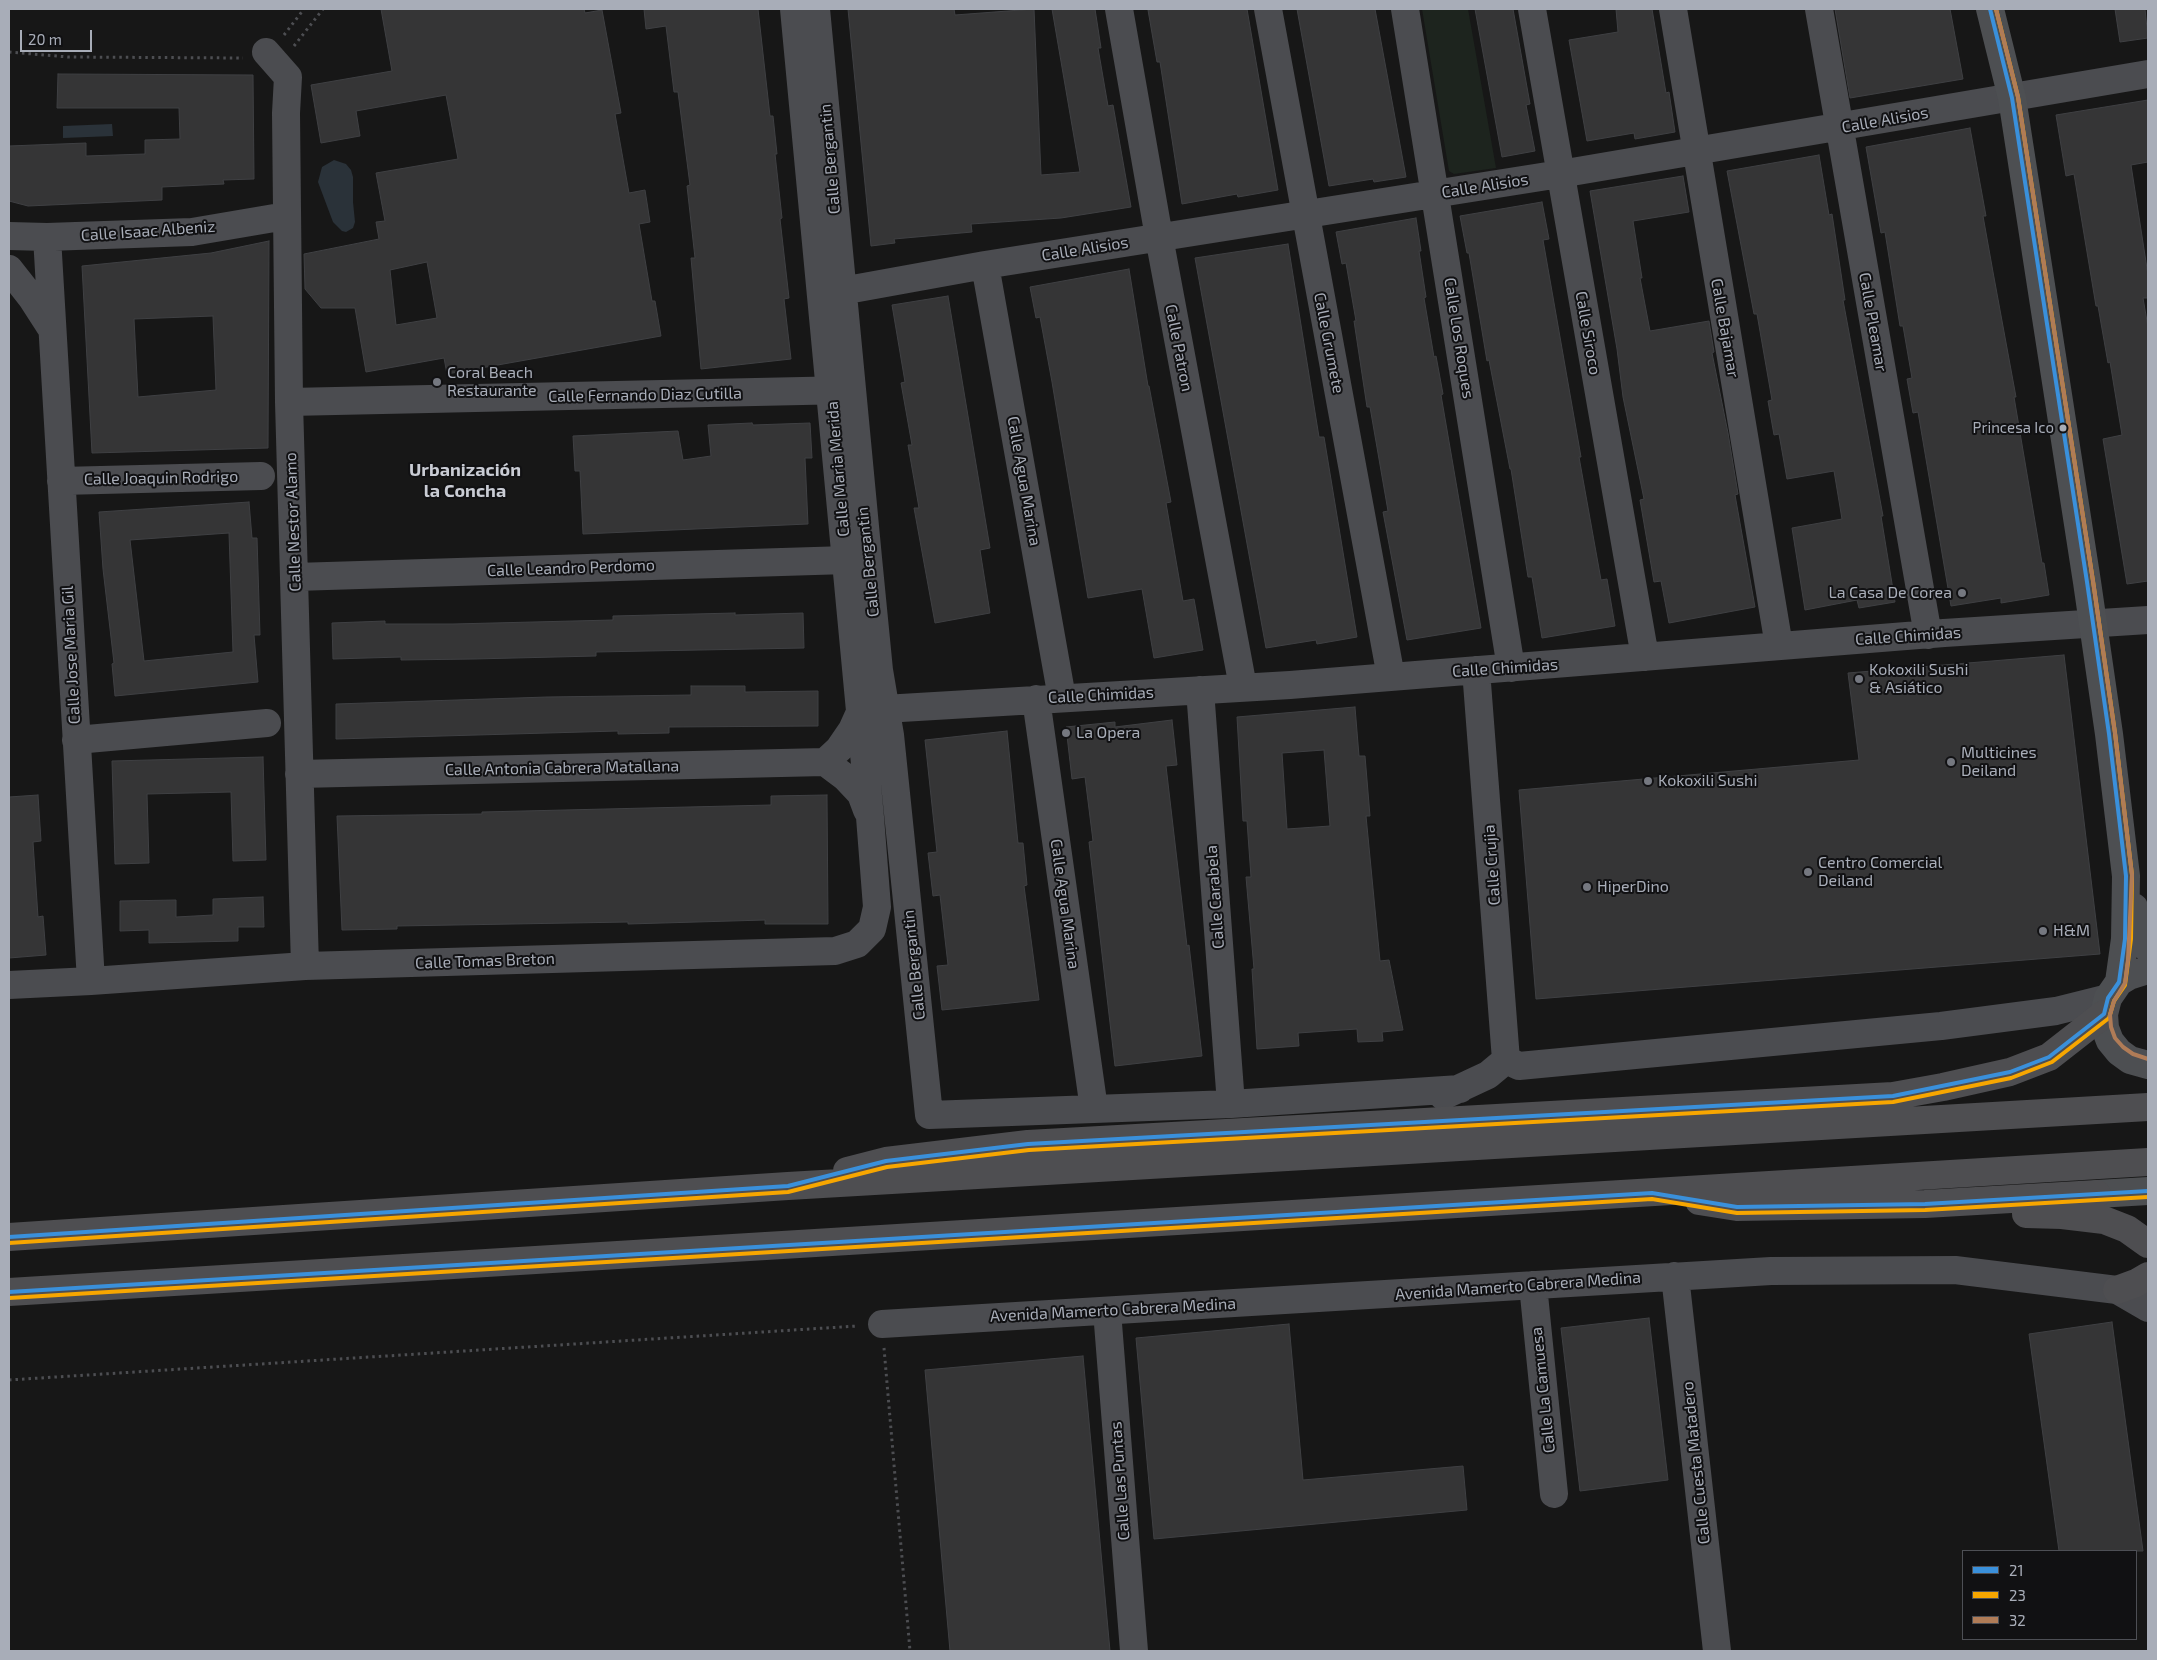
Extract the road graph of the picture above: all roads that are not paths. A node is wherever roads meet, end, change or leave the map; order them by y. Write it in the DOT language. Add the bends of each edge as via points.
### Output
graph roads {
  1 [pos="794,9"];
  2 [pos="816,9"];
  3 [pos="1119,9"];
  4 [pos="1268,9"];
  5 [pos="1405,9"];
  6 [pos="1532,9"];
  7 [pos="1673,9"];
  8 [pos="1819,9"];
  9 [pos="1990,9"];
  10 [pos="266,52"];
  11 [pos="2148,74"];
  12 [pos="812,86"];
  13 [pos="2012,98"];
  14 [pos="1839,127"];
  15 [pos="1695,150"];
  16 [pos="1560,174"];
  17 [pos="1436,194"];
  18 [pos="1305,214"];
  19 [pos="286,216"];
  20 [pos="9,236"];
  21 [pos="47,238"];
  22 [pos="1159,238"];
  23 [pos="985,265"];
  24 [pos="9,269"];
  25 [pos="832,292"];
  26 [pos="51,329"];
  27 [pos="841,390"];
  28 [pos="288,402"];
  29 [pos="261,476"];
  30 [pos="61,481"];
  31 [pos="846,560"];
  32 [pos="295,577"];
  33 [pos="2148,620"];
  34 [pos="2093,624"];
  35 [pos="1928,635"];
  36 [pos="1779,646"];
  37 [pos="1645,657"];
  38 [pos="1511,668"];
  39 [pos="1476,670"];
  40 [pos="1392,677"];
  41 [pos="1243,687"];
  42 [pos="1200,690"];
  43 [pos="1049,698"];
  44 [pos="873,709"];
  45 [pos="267,723"];
  46 [pos="76,740"];
  47 [pos="825,762"];
  48 [pos="299,774"];
  49 [pos="870,817"];
  50 [pos="2126,876"];
  51 [pos="872,929"];
  52 [pos="2148,949"];
  53 [pos="305,966"];
  54 [pos="2148,970"];
  55 [pos="91,981"];
  56 [pos="9,985"];
  57 [pos="2110,998"];
  58 [pos="1506,1060"];
  59 [pos="2148,1065"];
  60 [pos="1460,1089"];
  61 [pos="1231,1104"];
  62 [pos="2148,1107"];
  63 [pos="1094,1109"];
  64 [pos="1210,1134"];
  65 [pos="2148,1162"];
  66 [pos="788,1186"];
  67 [pos="2148,1191"];
  68 [pos="1652,1193"];
  69 [pos="2097,1194"];
  70 [pos="1925,1204"];
  71 [pos="9,1237"];
  72 [pos="2148,1244"];
  73 [pos="1675,1276"];
  74 [pos="2148,1276"];
  75 [pos="1532,1285"];
  76 [pos="2117,1290"];
  77 [pos="9,1292"];
  78 [pos="2148,1308"];
  79 [pos="1107,1311"];
  80 [pos="882,1324"];
  81 [pos="1554,1494"];
  82 [pos="1134,1651"];
  83 [pos="1717,1651"];
  1 -- 12 [label="street"];
  2 -- 12 [label="street, Calle Bergantin"];
  3 -- 22 [label="street, Calle Patron"];
  4 -- 18 [label="street, Calle Grumete"];
  5 -- 17 [label="street, Calle Los Roques"];
  6 -- 16 [label="street, Calle Siroco"];
  7 -- 15 [label="street, Calle Bajamar"];
  8 -- 14 [label="street, Calle Pleamar"];
  9 -- 13 [label="main road"];
  10 -- 19 [label="street, Calle Nestor Alamo" via="288,77"];
  11 -- 13 [label="street, Calle Alisios"];
  12 -- 25 [label="street, Calle Bergantin"];
  13 -- 14 [label="street, Calle Alisios"];
  13 -- 34 [label="main road"];
  14 -- 15 [label="street, Calle Alisios"];
  14 -- 35 [label="street, Calle Pleamar"];
  15 -- 16 [label="street, Calle Alisios"];
  15 -- 36 [label="street, Calle Bajamar"];
  16 -- 17 [label="street, Calle Alisios"];
  16 -- 37 [label="street, Calle Siroco"];
  17 -- 18 [label="street, Calle Alisios"];
  17 -- 38 [label="street, Calle Los Roques"];
  18 -- 22 [label="street, Calle Alisios"];
  18 -- 40 [label="street, Calle Grumete"];
  19 -- 21 [label="street, Calle Isaac Albeniz" via="192,232"];
  19 -- 28 [label="street, Calle Nestor Alamo"];
  20 -- 21 [label="street, Calle Isaac Albeniz"];
  21 -- 26 [label="street, Calle Jose Maria Gil"];
  22 -- 23 [label="street, Calle Alisios"];
  22 -- 41 [label="street, Calle Patron"];
  23 -- 25 [label="street, Calle Alisios"];
  23 -- 43 [label="street, Calle Agua Marina"];
  24 -- 26 [label="street, Calle Jose Maria Gil" via="31,296"];
  25 -- 27 [label="street, Calle Bergantin"];
  26 -- 30 [label="street, Calle Jose Maria Gil"];
  27 -- 28 [label="street, Calle Fernando Diaz Cutilla"];
  27 -- 31 [label="street, Calle Maria Merida"];
  27 -- 44 [label="street, Calle Bergantin" via="868,558"];
  28 -- 32 [label="street, Calle Nestor Alamo"];
  29 -- 30 [label="street, Calle Joaquin Rodrigo"];
  30 -- 46 [label="street, Calle Jose Maria Gil"];
  31 -- 32 [label="street, Calle Leandro Perdomo"];
  31 -- 44 [label="street, Calle Maria Merida"];
  32 -- 48 [label="street, Calle Nestor Alamo"];
  33 -- 34 [label="street, Calle Chimidas"];
  34 -- 35 [label="street, Calle Chimidas"];
  34 -- 50 [label="main road"];
  35 -- 36 [label="street, Calle Chimidas"];
  36 -- 37 [label="street, Calle Chimidas"];
  37 -- 38 [label="street, Calle Chimidas"];
  38 -- 39 [label="street, Calle Chimidas"];
  39 -- 40 [label="street, Calle Chimidas"];
  39 -- 58 [label="street, Calle Crujia"];
  40 -- 41 [label="street, Calle Chimidas"];
  41 -- 42 [label="street, Calle Chimidas"];
  42 -- 43 [label="street, Calle Chimidas"];
  42 -- 61 [label="street, Calle Carabela"];
  43 -- 44 [label="street, Calle Chimidas"];
  43 -- 63 [label="street, Calle Agua Marina"];
  44 -- 47 [label="street"];
  44 -- 49 [label="street, Calle Maria Merida"];
  44 -- 63 [label="street, Calle Bergantin" via="890,735 929,1115"];
  45 -- 46 [label="street"];
  46 -- 55 [label="street, Calle Jose Maria Gil"];
  47 -- 48 [label="street, Calle Antonia Cabrera Matallana"];
  47 -- 49 [label="street" via="846,777 860,794"];
  48 -- 53 [label="street, Calle Nestor Alamo"];
  49 -- 51 [label="street, Calle Maria Merida" via="877,907"];
  50 -- 52 [label="main road"];
  50 -- 57 [label="main road" via="2124,939"];
  51 -- 53 [label="street, Calle Tomas Breton" via="857,944 835,951"];
  53 -- 55 [label="street, Calle Tomas Breton"];
  54 -- 57 [label="main road" via="2129,976"];
  55 -- 56 [label="street"];
  57 -- 58 [label="street" via="2056,1011 1941,1026 1518,1066"];
  57 -- 59 [label="main road" via="2105,1028 2110,1041 2130,1060"];
  57 -- 64 [label="highway" via="2050,1057 2010,1072 1893,1096"];
  58 -- 60 [label="street" via="1488,1075"];
  60 -- 61 [label="street"];
  60 -- 64 [label="street" via="1422,1105 1360,1114 1274,1120"];
  61 -- 63 [label="street"];
  62 -- 66 [label="highway"];
  64 -- 66 [label="highway" via="1028,1144 886,1161"];
  65 -- 68 [label="highway"];
  66 -- 71 [label="highway"];
  67 -- 69 [label="main road"];
  68 -- 70 [label="highway" via="1738,1207"];
  68 -- 77 [label="highway"];
  69 -- 70 [label="highway"];
  70 -- 72 [label="highway" via="2002,1214 2062,1215 2104,1220 2127,1229"];
  73 -- 75 [label="street, Avenida Mamerto Cabrera Medina"];
  73 -- 76 [label="street, Avenida Mamerto Cabrera Medina" via="1771,1271 1955,1270"];
  73 -- 83 [label="street, Calle Cuesta Matadero"];
  74 -- 76 [label="highway"];
  75 -- 79 [label="street, Avenida Mamerto Cabrera Medina"];
  75 -- 81 [label="street, Calle La Camuesa"];
  76 -- 78 [label="street, Avenida Mamerto Cabrera Medina"];
  79 -- 80 [label="street, Avenida Mamerto Cabrera Medina"];
  79 -- 82 [label="street, Calle Las Puntas"];
}
